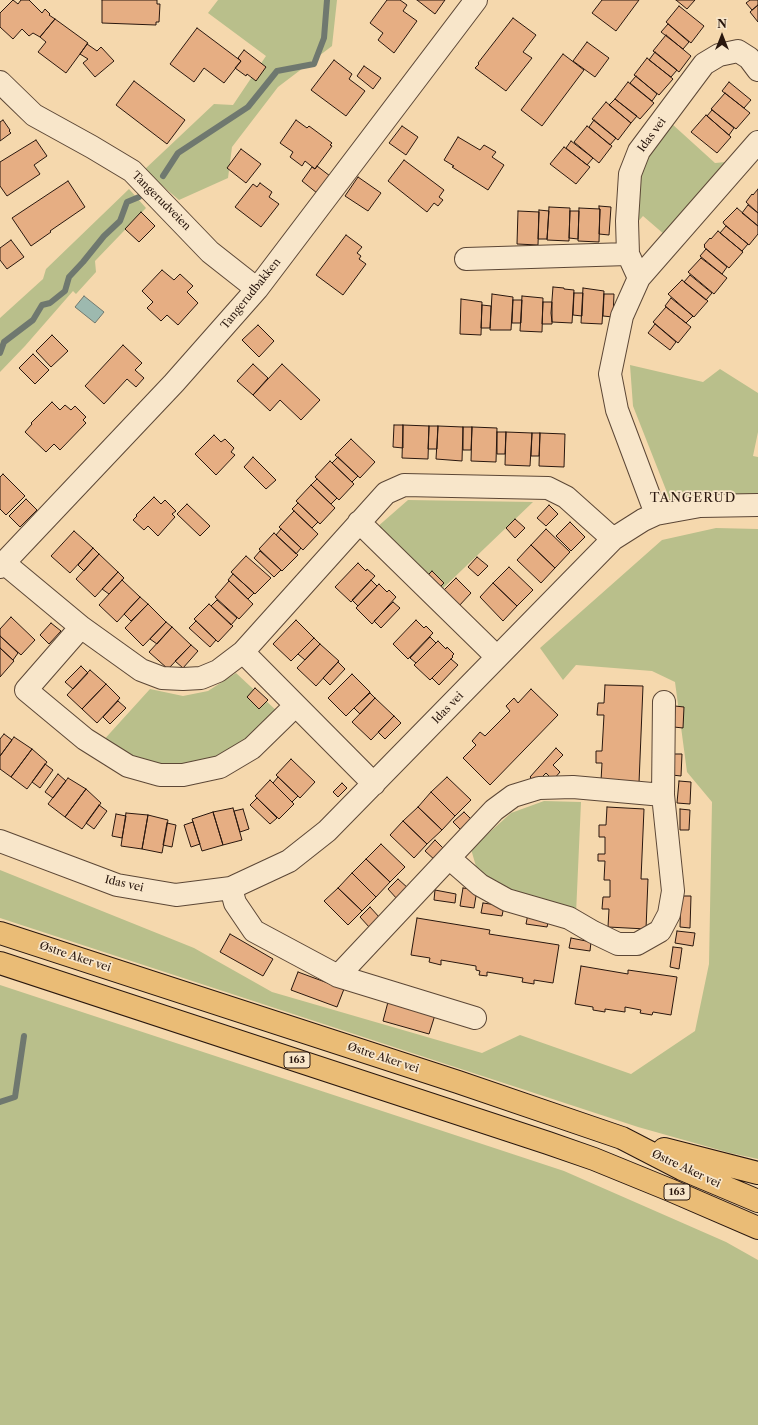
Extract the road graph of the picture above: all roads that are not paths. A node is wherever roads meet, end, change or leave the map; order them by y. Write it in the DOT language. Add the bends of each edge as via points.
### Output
graph roads {
  1 [pos="476,0"];
  2 [pos="758,70"];
  3 [pos="0,82"];
  4 [pos="758,142"];
  5 [pos="628,254"];
  6 [pos="466,259"];
  7 [pos="639,278"];
  8 [pos="257,290"];
  9 [pos="758,505"];
  10 [pos="656,514"];
  11 [pos="360,522"];
  12 [pos="613,539"];
  13 [pos="2,565"];
  14 [pos="82,627"];
  15 [pos="242,652"];
  16 [pos="497,657"];
  17 [pos="664,702"];
  18 [pos="295,706"];
  19 [pos="374,784"];
  20 [pos="663,795"];
  21 [pos="0,841"];
  22 [pos="449,858"];
  23 [pos="231,888"];
  24 [pos="0,933"];
  25 [pos="0,963"];
  26 [pos="338,976"];
  27 [pos="475,1018"];
  28 [pos="622,1138"];
  29 [pos="758,1173"];
  30 [pos="758,1201"];
  31 [pos="758,1228"];
  1 -- 8 [label="street, Tangerudbakken"];
  2 -- 5 [label="street, Idas vei" via="749,58 738,51 719,55 704,64 639,151 630,174"];
  3 -- 8 [label="street, Tangerudveien" via="34,116 132,171 210,252"];
  4 -- 7 [label="street"];
  5 -- 6 [label="street"];
  5 -- 7 [label="street, Idas vei"];
  7 -- 10 [label="street" via="622,316 610,374 617,410"];
  8 -- 13 [label="street, Tangerudbakken" via="174,383"];
  9 -- 10 [label="street, Idas vei" via="700,506"];
  10 -- 12 [label="street, Idas vei"];
  11 -- 12 [label="street" via="386,493 404,485 548,488 566,497"];
  11 -- 15 [label="street"];
  11 -- 16 [label="street"];
  12 -- 16 [label="street, Idas vei"];
  13 -- 14 [label="street"];
  14 -- 15 [label="street" via="141,670 162,678 201,678 218,671"];
  14 -- 18 [label="street" via="26,690 85,739 128,766 160,775 183,775 220,767 252,748"];
  15 -- 18 [label="street"];
  16 -- 19 [label="street, Idas vei"];
  17 -- 20 [label="street"];
  18 -- 19 [label="street"];
  19 -- 23 [label="street, Idas vei" via="327,832 289,861"];
  20 -- 22 [label="street" via="573,787 539,788 513,796 494,810"];
  20 -- 22 [label="street" via="674,891 669,914 660,931 637,944 618,944 569,918 507,900 480,885"];
  21 -- 23 [label="street, Idas vei" via="117,885 176,895"];
  22 -- 26 [label="street"];
  23 -- 26 [label="street" via="235,903 254,931"];
  24 -- 28 [label="highway, Østre Aker vei / 163"];
  25 -- 31 [label="highway, 163" via="554,1145 594,1159"];
  26 -- 27 [label="street"];
  28 -- 29 [label="highway"];
  28 -- 30 [label="highway, Østre Aker vei / 163" via="682,1169"];
}
